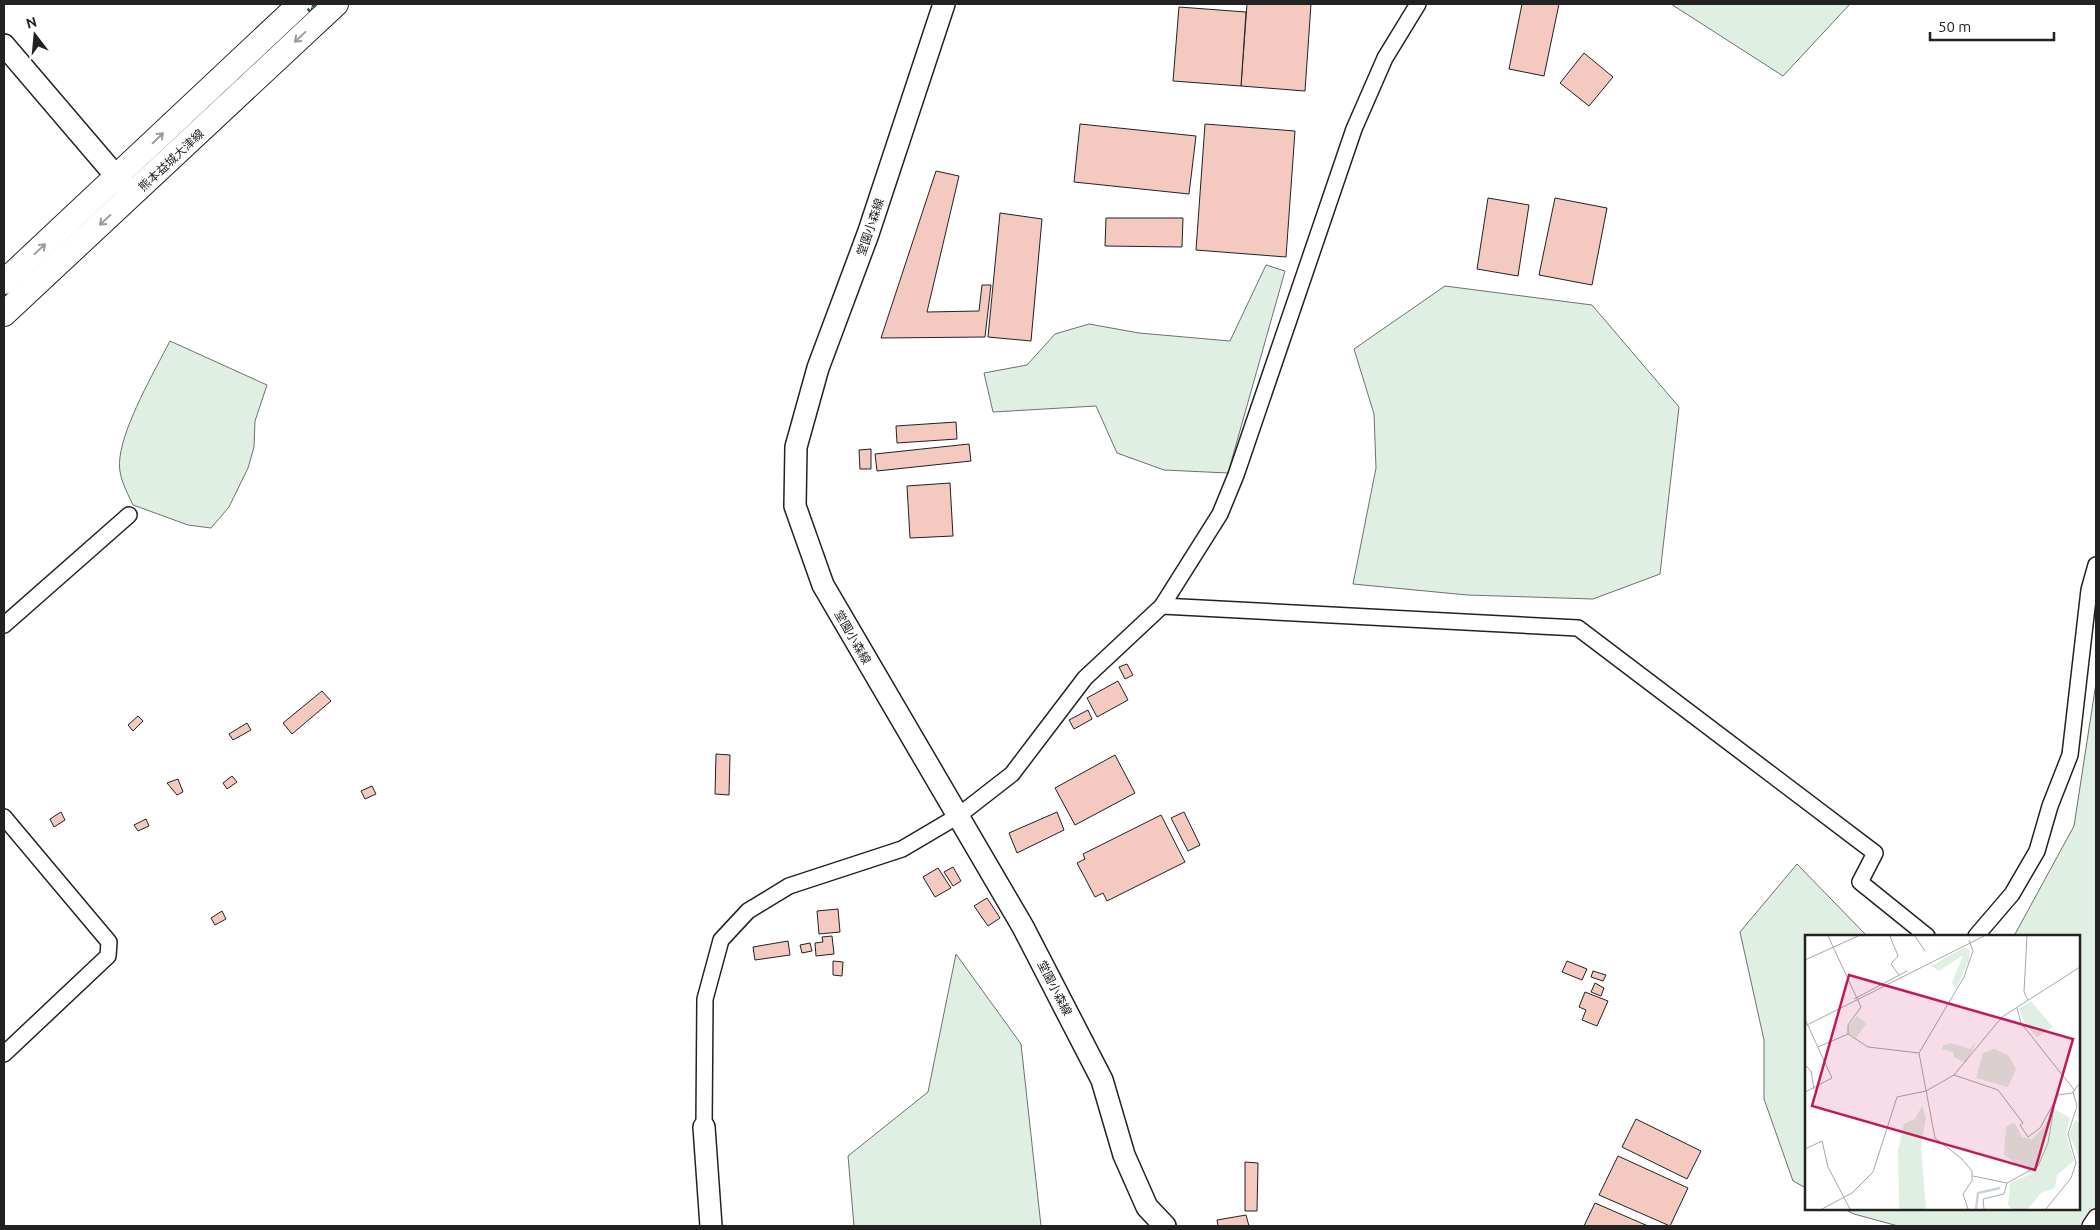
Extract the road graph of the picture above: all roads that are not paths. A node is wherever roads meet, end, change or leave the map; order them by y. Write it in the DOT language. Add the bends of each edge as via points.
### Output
graph roads {
  1 [pos="300,4"];
  2 [pos="336,4"];
  3 [pos="944,4"];
  4 [pos="1418,4"];
  5 [pos="4,45"];
  6 [pos="117,177"];
  7 [pos="135,198"];
  8 [pos="4,282"];
  9 [pos="4,314"];
  10 [pos="129,515"];
  11 [pos="2096,569"];
  12 [pos="1162,606"];
  13 [pos="4,625"];
  14 [pos="958,816"];
  15 [pos="4,817"];
  16 [pos="1926,935"];
  17 [pos="1977,935"];
  18 [pos="4,1054"];
  19 [pos="704,1127"];
  20 [pos="2096,1217"];
  21 [pos="711,1226"];
  22 [pos="1165,1226"];
  23 [pos="2090,1226"];
  6 -- 1 [label="main road, 熊本益城大津線, one-way"];
  2 -- 7 [label="main road, 熊本益城大津線, one-way"];
  3 -- 14 [label="main road, 堂園小森線" via="868,234 818,368 796,447 795,506 823,585"];
  4 -- 12 [label="street" via="1385,58 1354,128 1220,514"];
  5 -- 6 [label="main road"];
  6 -- 7 [label="main road"];
  8 -- 6 [label="main road, 熊本益城大津線, one-way"];
  7 -- 9 [label="main road, 熊本益城大津線, one-way"];
  10 -- 13 [label="street"];
  11 -- 17 [label="street" via="2089,590 2070,755 2037,851 2012,894"];
  12 -- 14 [label="street" via="1086,678 1012,774"];
  12 -- 16 [label="street" via="1578,628 1875,853 1860,882"];
  14 -- 19 [label="street" via="902,849 789,886 748,911 721,940 705,999"];
  14 -- 22 [label="main road, 堂園小森線" via="1023,927 1102,1080 1124,1156 1147,1208"];
  15 -- 18 [label="street" via="109,942 108,956"];
  19 -- 21 [label="main road"];
  20 -- 23 [label="street"];
}
